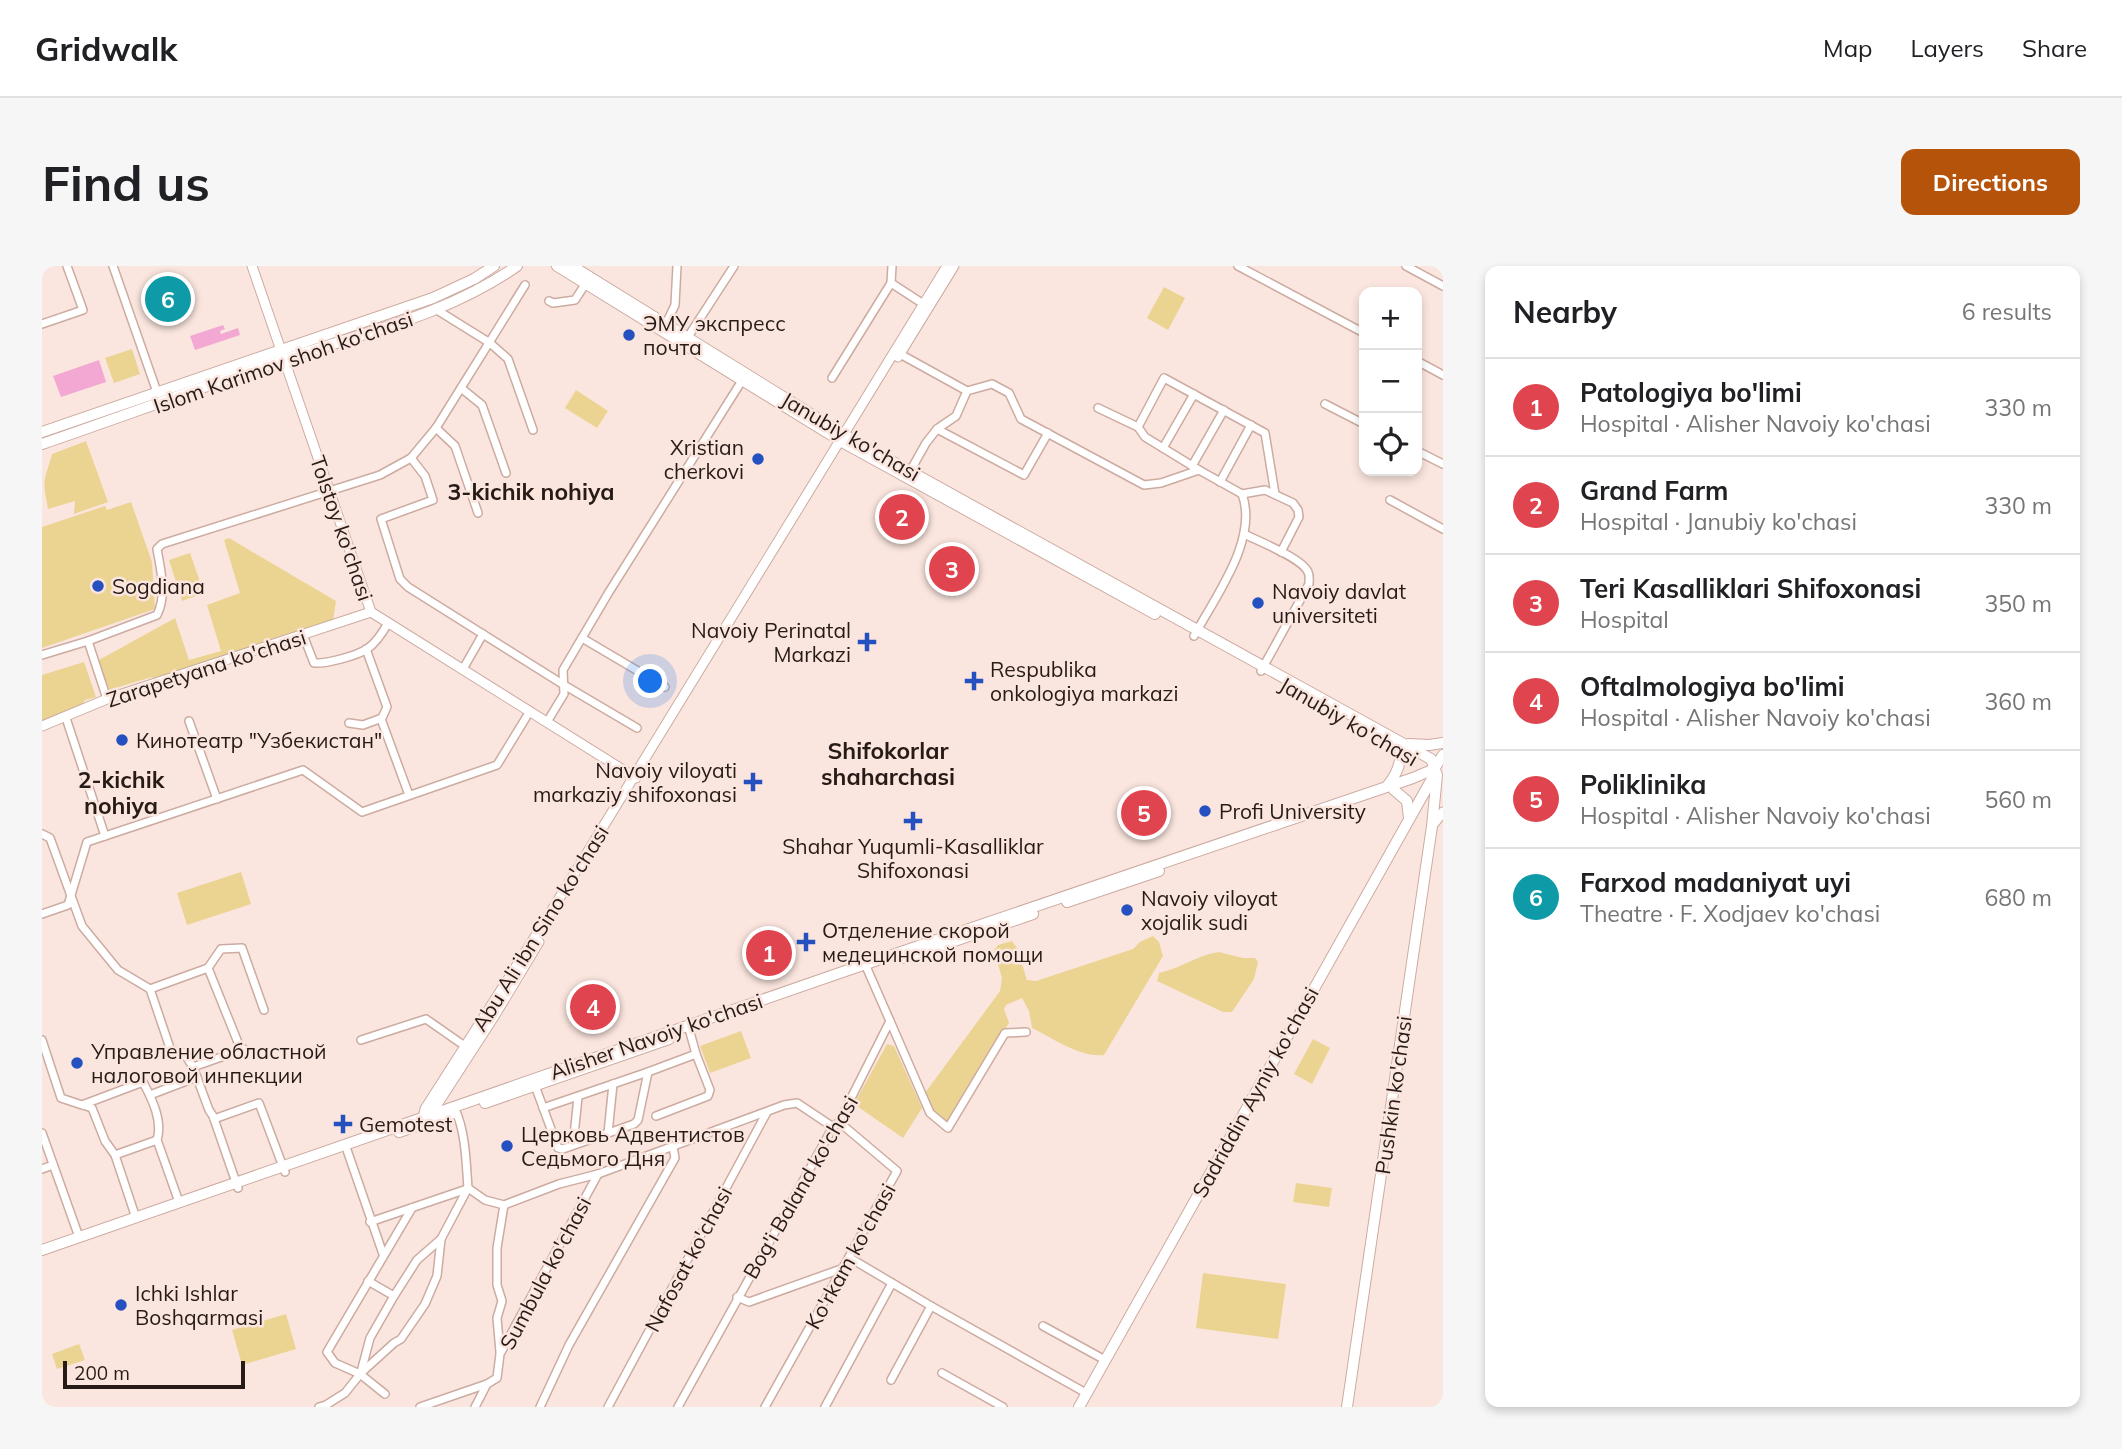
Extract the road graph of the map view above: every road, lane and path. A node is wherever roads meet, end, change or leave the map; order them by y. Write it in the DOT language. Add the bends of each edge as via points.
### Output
graph roads {
  1 [pos="67,266"];
  2 [pos="113,266"];
  3 [pos="252,266"];
  4 [pos="494,266"];
  5 [pos="517,266"];
  6 [pos="557,266"];
  7 [pos="572,266"];
  8 [pos="677,266"];
  9 [pos="734,266"];
  10 [pos="892,266"];
  11 [pos="947,266"];
  12 [pos="954,266"];
  13 [pos="1238,266"];
  14 [pos="1406,266"];
  15 [pos="891,283"];
  16 [pos="586,284"];
  17 [pos="525,285"];
  18 [pos="1443,286"];
  19 [pos="550,301"];
  20 [pos="926,306"];
  21 [pos="437,310"];
  22 [pos="42,324"];
  23 [pos="664,328"];
  24 [pos="1359,330"];
  25 [pos="490,343"];
  26 [pos="684,344"];
  27 [pos="900,354"];
  28 [pos="282,355"];
  29 [pos="1422,364"];
  30 [pos="1443,375"];
  31 [pos="743,379"];
  32 [pos="832,379"];
  33 [pos="461,388"];
  34 [pos="967,391"];
  35 [pos="157,392"];
  36 [pos="1194,394"];
  37 [pos="1325,404"];
  38 [pos="1098,408"];
  39 [pos="1224,410"];
  40 [pos="1359,421"];
  41 [pos="1251,425"];
  42 [pos="1138,426"];
  43 [pos="436,428"];
  44 [pos="937,429"];
  45 [pos="533,430"];
  46 [pos="42,432"];
  47 [pos="1048,433"];
  48 [pos="844,438"];
  49 [pos="42,444"];
  50 [pos="1163,448"];
  51 [pos="1422,454"];
  52 [pos="411,458"];
  53 [pos="1443,464"];
  54 [pos="1195,468"];
  55 [pos="506,473"];
  56 [pos="908,474"];
  57 [pos="1220,482"];
  58 [pos="329,491"];
  59 [pos="1242,494"];
  60 [pos="1275,494"];
  61 [pos="1390,500"];
  62 [pos="478,513"];
  63 [pos="1443,529"];
  64 [pos="1244,534"];
  65 [pos="1281,552"];
  66 [pos="371,612"];
  67 [pos="388,623"];
  68 [pos="1196,633"];
  69 [pos="483,634"];
  70 [pos="303,635"];
  71 [pos="582,638"];
  72 [pos="88,641"];
  73 [pos="366,649"];
  74 [pos="42,655"];
  75 [pos="1262,668"];
  76 [pos="463,669"];
  77 [pos="564,685"];
  78 [pos="665,687"];
  79 [pos="107,699"];
  80 [pos="530,711"];
  81 [pos="66,718"];
  82 [pos="382,719"];
  83 [pos="190,721"];
  84 [pos="547,722"];
  85 [pos="349,723"];
  86 [pos="42,726"];
  87 [pos="637,728"];
  88 [pos="1443,743"];
  89 [pos="1402,745"];
  90 [pos="1443,755"];
  91 [pos="1434,775"];
  92 [pos="635,777"];
  93 [pos="1390,788"];
  94 [pos="409,795"];
  95 [pos="217,799"];
  96 [pos="1443,812"];
  97 [pos="1409,818"];
  98 [pos="1433,826"];
  99 [pos="42,834"];
  100 [pos="105,836"];
  101 [pos="70,898"];
  102 [pos="42,914"];
  103 [pos="866,967"];
  104 [pos="208,968"];
  105 [pos="150,989"];
  106 [pos="264,1010"];
  107 [pos="890,1021"];
  108 [pos="690,1028"];
  109 [pos="1026,1032"];
  110 [pos="361,1040"];
  111 [pos="42,1041"];
  112 [pos="469,1049"];
  113 [pos="696,1054"];
  114 [pos="193,1066"];
  115 [pos="648,1072"];
  116 [pos="197,1077"];
  117 [pos="534,1082"];
  118 [pos="613,1084"];
  119 [pos="446,1090"];
  120 [pos="150,1095"];
  121 [pos="578,1097"];
  122 [pos="82,1105"];
  123 [pos="456,1107"];
  124 [pos="542,1108"];
  125 [pos="768,1111"];
  126 [pos="656,1116"];
  127 [pos="214,1119"];
  128 [pos="426,1119"];
  129 [pos="836,1124"];
  130 [pos="42,1133"];
  131 [pos="608,1133"];
  132 [pos="157,1140"];
  133 [pos="573,1145"];
  134 [pos="673,1147"];
  135 [pos="347,1150"];
  136 [pos="115,1155"];
  137 [pos="53,1165"];
  138 [pos="283,1169"];
  139 [pos="42,1170"];
  140 [pos="598,1174"];
  141 [pos="237,1185"];
  142 [pos="468,1188"];
  143 [pos="179,1202"];
  144 [pos="504,1205"];
  145 [pos="412,1208"];
  146 [pos="136,1218"];
  147 [pos="370,1222"];
  148 [pos="79,1237"];
  149 [pos="441,1239"];
  150 [pos="42,1250"];
  151 [pos="383,1254"];
  152 [pos="42,1257"];
  153 [pos="850,1258"];
  154 [pos="841,1269"];
  155 [pos="368,1282"];
  156 [pos="892,1283"];
  157 [pos="394,1296"];
  158 [pos="737,1297"];
  159 [pos="931,1306"];
  160 [pos="1043,1326"];
  161 [pos="500,1354"];
  162 [pos="1105,1360"];
  163 [pos="943,1373"];
  164 [pos="360,1374"];
  165 [pos="891,1380"];
  166 [pos="487,1384"];
  167 [pos="1086,1393"];
  168 [pos="385,1394"];
  169 [pos="320,1407"];
  170 [pos="420,1407"];
  171 [pos="475,1407"];
  172 [pos="540,1407"];
  173 [pos="608,1407"];
  174 [pos="678,1407"];
  175 [pos="765,1407"];
  176 [pos="825,1407"];
  177 [pos="1003,1407"];
  178 [pos="1079,1407"];
  179 [pos="1347,1407"];
  1 -- 22 [label="street" via="83,310"];
  2 -- 35 [label="street"];
  3 -- 28 [label="street, Tolstoy ko'chasi"];
  4 -- 28 [label="main road, Islom Karimov shoh ko'chasi" via="433,298"];
  5 -- 21 [label="main road, Islom Karimov shoh ko'chasi" via="477,292"];
  6 -- 16 [label="main road, Janubiy ko'chasi"];
  7 -- 23 [label="main road, Janubiy ko'chasi"];
  8 -- 23 [label="street" via="676,305"];
  9 -- 26 [label="street"];
  10 -- 15 [label="street"];
  11 -- 20 [label="street, Abu Ali ibn Sino ko'chasi"];
  12 -- 20 [label="street, Abu Ali ibn Sino ko'chasi"];
  13 -- 24 [label="street"];
  14 -- 18 [label="street"];
  15 -- 20 [label="street"];
  15 -- 32 [label="street"];
  16 -- 19 [label="street" via="575,300"];
  16 -- 23 [label="main road, Janubiy ko'chasi"];
  17 -- 25 [label="street"];
  20 -- 27 [label="street, Abu Ali ibn Sino ko'chasi"];
  20 -- 48 [label="street, Abu Ali ibn Sino ko'chasi"];
  21 -- 25 [label="street"];
  21 -- 28 [label="main road, Islom Karimov shoh ko'chasi"];
  23 -- 26 [label="main road, Janubiy ko'chasi"];
  23 -- 48 [label="main road, Janubiy ko'chasi"];
  25 -- 33 [label="street"];
  25 -- 45 [label="street" via="508,359"];
  26 -- 31 [label="main road, Janubiy ko'chasi"];
  27 -- 34 [label="street"];
  27 -- 48 [label="street, Abu Ali ibn Sino ko'chasi"];
  28 -- 35 [label="main road, Islom Karimov shoh ko'chasi"];
  28 -- 49 [label="main road, Islom Karimov shoh ko'chasi"];
  28 -- 58 [label="street, Tolstoy ko'chasi"];
  29 -- 30 [label="street"];
  31 -- 48 [label="main road, Janubiy ko'chasi"];
  31 -- 71 [label="street"];
  33 -- 43 [label="street"];
  33 -- 55 [label="street" via="482,405"];
  34 -- 44 [label="street" via="956,416"];
  34 -- 47 [label="street" via="992,384 1009,393 1021,419"];
  35 -- 46 [label="main road, Islom Karimov shoh ko'chasi"];
  36 -- 39 [label="street"];
  36 -- 42 [label="street" via="1164,378"];
  36 -- 50 [label="street"];
  37 -- 40 [label="street"];
  38 -- 42 [label="street"];
  39 -- 41 [label="street"];
  39 -- 54 [label="street"];
  41 -- 57 [label="street"];
  41 -- 60 [label="street" via="1265,433"];
  42 -- 50 [label="street" via="1145,437"];
  43 -- 52 [label="street"];
  43 -- 62 [label="street" via="455,446"];
  44 -- 47 [label="street" via="1024,475"];
  44 -- 56 [label="street"];
  47 -- 54 [label="street" via="1144,485"];
  48 -- 56 [label="main road, Janubiy ko'chasi"];
  48 -- 92 [label="street, Abu Ali ibn Sino ko'chasi"];
  50 -- 54 [label="street"];
  51 -- 53 [label="street"];
  52 -- 58 [label="street" via="380,475"];
  52 -- 69 [label="street" via="425,476 433,500 381,519 400,579"];
  54 -- 57 [label="street"];
  56 -- 68 [label="main road, Janubiy ko'chasi"];
  57 -- 59 [label="street"];
  58 -- 66 [label="street, Tolstoy ko'chasi"];
  58 -- 72 [label="street" via="162,544 157,549 162,604 157,615"];
  59 -- 60 [label="street" via="1265,490"];
  59 -- 64 [label="street"];
  60 -- 65 [label="street" via="1293,503 1299,517"];
  61 -- 63 [label="street"];
  64 -- 65 [label="street"];
  64 -- 68 [label="street" via="1237,558"];
  65 -- 75 [label="street" via="1301,564 1308,572 1309,584"];
  66 -- 67 [label="street, Tolstoy ko'chasi"];
  66 -- 70 [label="street, Zarapetyana ko'chasi"];
  67 -- 73 [label="street"];
  67 -- 76 [label="street, Tolstoy ko'chasi"];
  68 -- 75 [label="main road, Janubiy ko'chasi"];
  69 -- 76 [label="street"];
  69 -- 77 [label="street"];
  70 -- 73 [label="street" via="314,663 324,664"];
  70 -- 79 [label="street, Zarapetyana ko'chasi"];
  71 -- 77 [label="street" via="563,670"];
  71 -- 78 [label="street"];
  72 -- 74 [label="street"];
  72 -- 79 [label="street"];
  73 -- 82 [label="street" via="387,707"];
  75 -- 89 [label="main road, Janubiy ko'chasi"];
  76 -- 80 [label="street, Tolstoy ko'chasi"];
  77 -- 84 [label="street" via="564,694"];
  77 -- 87 [label="street"];
  79 -- 81 [label="street, Zarapetyana ko'chasi"];
  80 -- 84 [label="street, Tolstoy ko'chasi"];
  80 -- 94 [label="street" via="497,765"];
  81 -- 86 [label="street, Zarapetyana ko'chasi"];
  81 -- 100 [label="street"];
  82 -- 85 [label="street" via="363,725"];
  82 -- 94 [label="street"];
  83 -- 95 [label="street"];
  84 -- 92 [label="street, Tolstoy ko'chasi"];
  88 -- 89 [label="main road"];
  89 -- 91 [label="main road, Janubiy ko'chasi"];
  89 -- 93 [label="main road"];
  90 -- 91 [label="main road, Sadriddin Ayniy ko'chasi"];
  91 -- 93 [label="main road, Alisher Navoiy ko'chasi"];
  91 -- 97 [label="main road, Sadriddin Ayniy ko'chasi"];
  91 -- 98 [label="main road, Pushkin ko'chasi"];
  92 -- 112 [label="street, Abu Ali ibn Sino ko'chasi"];
  93 -- 97 [label="main road" via="1407,801"];
  93 -- 103 [label="main road, Alisher Navoiy ko'chasi"];
  94 -- 95 [label="street" via="362,812 303,771"];
  95 -- 100 [label="street"];
  96 -- 98 [label="street"];
  97 -- 162 [label="main road, Sadriddin Ayniy ko'chasi"];
  98 -- 179 [label="main road, Pushkin ko'chasi"];
  99 -- 101 [label="street" via="50,838"];
  100 -- 101 [label="street" via="87,842"];
  101 -- 102 [label="street" via="68,905"];
  101 -- 105 [label="street" via="82,926 118,970"];
  103 -- 107 [label="street"];
  103 -- 108 [label="main road, Alisher Navoiy ko'chasi"];
  104 -- 105 [label="street"];
  104 -- 106 [label="street" via="221,949 243,948"];
  104 -- 114 [label="street" via="243,1049"];
  105 -- 114 [label="street" via="171,1051 184,1053"];
  107 -- 109 [label="street" via="930,1113 948,1128 1005,1033"];
  107 -- 129 [label="street, Bog'i Baland ko'chasi"];
  108 -- 113 [label="street"];
  108 -- 117 [label="main road, Alisher Navoiy ko'chasi"];
  110 -- 112 [label="street" via="426,1018"];
  111 -- 122 [label="street" via="61,1098"];
  112 -- 119 [label="street, Abu Ali ibn Sino ko'chasi"];
  112 -- 128 [label="street, Abu Ali ibn Sino ko'chasi"];
  113 -- 115 [label="street"];
  113 -- 126 [label="street" via="710,1090 708,1096"];
  114 -- 116 [label="street"];
  115 -- 118 [label="street"];
  115 -- 131 [label="street" via="638,1120"];
  116 -- 120 [label="street"];
  116 -- 127 [label="street"];
  117 -- 123 [label="main road, Alisher Navoiy ko'chasi"];
  117 -- 124 [label="street"];
  118 -- 121 [label="street"];
  118 -- 131 [label="street"];
  119 -- 123 [label="street"];
  119 -- 128 [label="street, Abu Ali ibn Sino ko'chasi"];
  120 -- 122 [label="street" via="143,1082"];
  120 -- 132 [label="street" via="160,1129"];
  121 -- 124 [label="street"];
  121 -- 133 [label="street"];
  122 -- 136 [label="street" via="92,1108"];
  123 -- 128 [label="main road, Alisher Navoiy ko'chasi"];
  123 -- 142 [label="street"];
  124 -- 133 [label="street" via="555,1145 563,1149"];
  125 -- 129 [label="street" via="797,1103"];
  125 -- 134 [label="street"];
  125 -- 173 [label="street, Nafosat ko'chasi"];
  127 -- 138 [label="street" via="259,1103"];
  127 -- 141 [label="street"];
  128 -- 135 [label="main road, Alisher Navoiy ko'chasi"];
  128 -- 138 [label="main road, Alisher Navoiy ko'chasi"];
  129 -- 153 [label="street, Ko'rkam ko'chasi" via="897,1171"];
  129 -- 158 [label="street, Bog'i Baland ko'chasi"];
  130 -- 137 [label="street"];
  131 -- 133 [label="street"];
  132 -- 136 [label="street"];
  132 -- 143 [label="street"];
  134 -- 140 [label="street"];
  134 -- 172 [label="street" via="675,1158 569,1345"];
  135 -- 138 [label="main road, Alisher Navoiy ko'chasi"];
  135 -- 147 [label="street"];
  136 -- 146 [label="street"];
  137 -- 139 [label="street"];
  137 -- 148 [label="street"];
  138 -- 141 [label="main road, Alisher Navoiy ko'chasi"];
  140 -- 144 [label="street"];
  140 -- 161 [label="street, Sumbula ko'chasi"];
  141 -- 143 [label="main road, Alisher Navoiy ko'chasi"];
  141 -- 152 [label="main road, Alisher Navoiy ko'chasi"];
  142 -- 144 [label="street" via="485,1200"];
  142 -- 145 [label="street"];
  142 -- 149 [label="street"];
  143 -- 146 [label="main road, Alisher Navoiy ko'chasi"];
  144 -- 161 [label="street" via="497,1285 502,1301 497,1318"];
  145 -- 147 [label="street"];
  145 -- 151 [label="street"];
  146 -- 148 [label="main road, Alisher Navoiy ko'chasi"];
  147 -- 151 [label="street"];
  148 -- 150 [label="main road, Alisher Navoiy ko'chasi"];
  149 -- 157 [label="street" via="416,1260"];
  149 -- 164 [label="street" via="437,1276 425,1304 401,1339"];
  151 -- 155 [label="street"];
  153 -- 154 [label="street, Ko'rkam ko'chasi"];
  153 -- 156 [label="street"];
  154 -- 158 [label="street" via="749,1301"];
  154 -- 175 [label="street, Ko'rkam ko'chasi"];
  155 -- 157 [label="street"];
  155 -- 164 [label="street" via="327,1352 335,1363"];
  156 -- 159 [label="street"];
  156 -- 176 [label="street"];
  157 -- 164 [label="street" via="370,1338"];
  158 -- 174 [label="street, Bog'i Baland ko'chasi"];
  159 -- 165 [label="street"];
  159 -- 167 [label="street"];
  160 -- 162 [label="street"];
  161 -- 166 [label="street, Sumbula ko'chasi" via="497,1378"];
  162 -- 167 [label="main road, Sadriddin Ayniy ko'chasi"];
  163 -- 177 [label="street"];
  164 -- 168 [label="street"];
  164 -- 169 [label="street" via="345,1392"];
  166 -- 170 [label="street"];
  166 -- 171 [label="street, Sumbula ko'chasi"];
  167 -- 178 [label="main road, Sadriddin Ayniy ko'chasi"];
}
